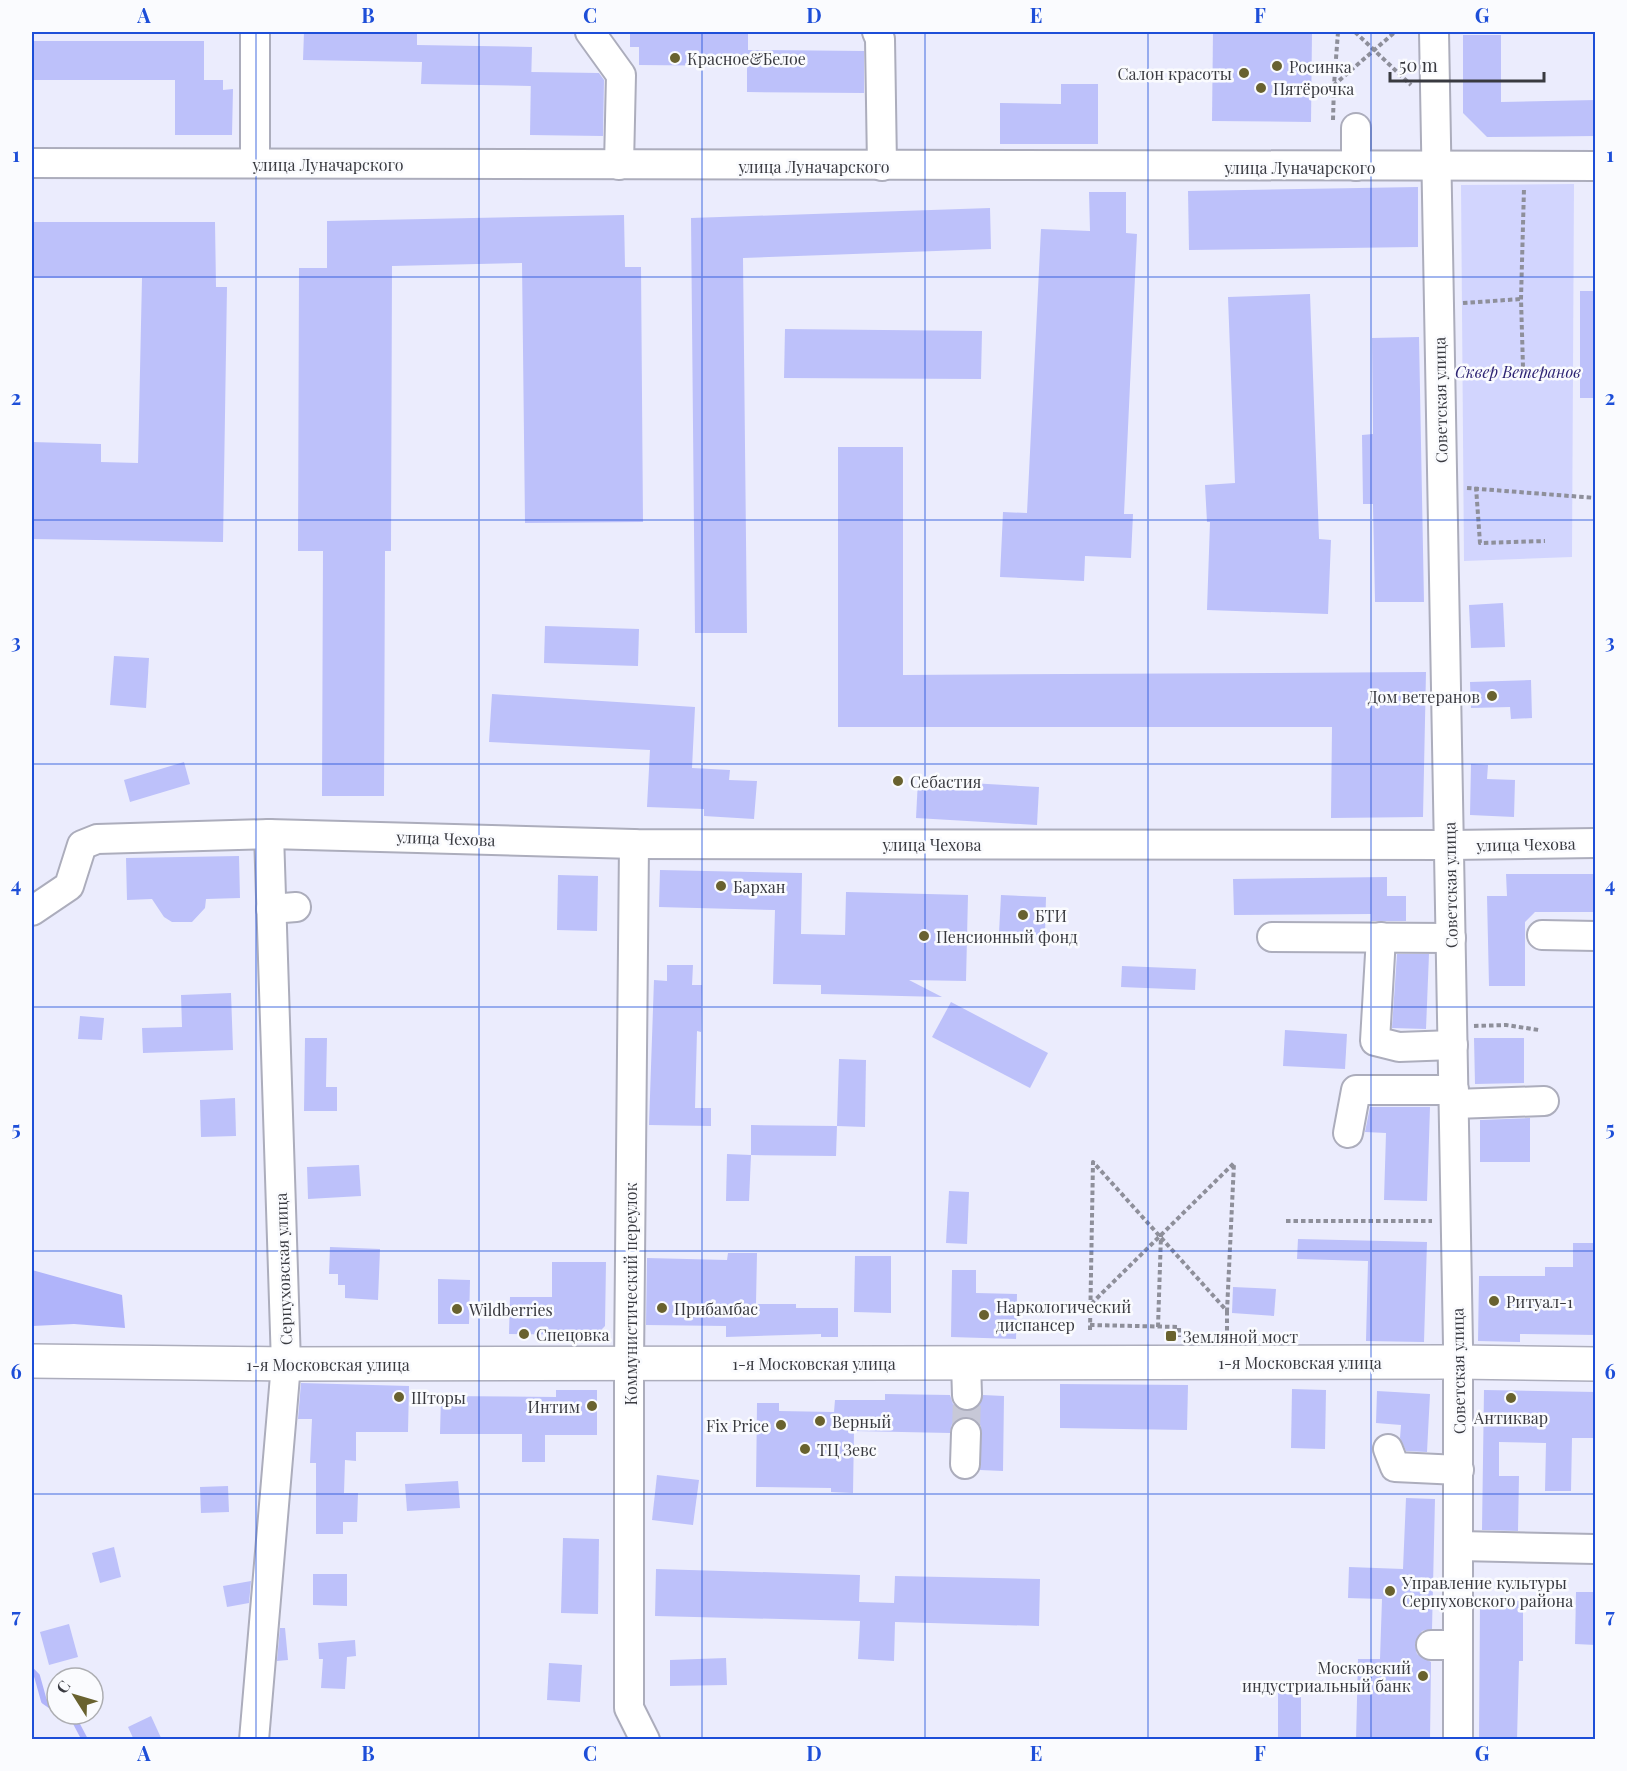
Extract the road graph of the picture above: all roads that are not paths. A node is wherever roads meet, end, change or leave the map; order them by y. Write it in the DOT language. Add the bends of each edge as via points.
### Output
graph roads {
  1 [pos="255,32"];
  2 [pos="590,32"];
  3 [pos="877,32"];
  4 [pos="1434,32"];
  5 [pos="1356,128"];
  6 [pos="32,163"];
  7 [pos="255,163"];
  8 [pos="619,165"];
  9 [pos="882,166"];
  10 [pos="1356,166"];
  11 [pos="1596,166"];
  12 [pos="1435,168"];
  13 [pos="268,834"];
  14 [pos="1596,843"];
  15 [pos="634,844"];
  16 [pos="1450,845"];
  17 [pos="32,911"];
  18 [pos="1542,935"];
  19 [pos="1596,936"];
  20 [pos="1272,937"];
  21 [pos="1381,937"];
  22 [pos="1451,938"];
  23 [pos="1453,1036"];
  24 [pos="1454,1097"];
  25 [pos="1544,1101"];
  26 [pos="1348,1133"];
  27 [pos="32,1361"];
  28 [pos="1458,1362"];
  29 [pos="966,1363"];
  30 [pos="286,1364"];
  31 [pos="629,1364"];
  32 [pos="1596,1364"];
  33 [pos="967,1395"];
  34 [pos="966,1433"];
  35 [pos="1388,1449"];
  36 [pos="965,1464"];
  37 [pos="1459,1476"];
  38 [pos="1459,1546"];
  39 [pos="1595,1549"];
  40 [pos="254,1740"];
  41 [pos="645,1740"];
  42 [pos="1458,1740"];
  1 -- 7 [label="street"];
  2 -- 8 [label="street" via="621,75"];
  3 -- 9 [label="street"];
  4 -- 12 [label="street, Советская улица"];
  5 -- 10 [label="street"];
  6 -- 7 [label="street, улица Луначарского"];
  7 -- 8 [label="street, улица Луначарского"];
  8 -- 9 [label="street, улица Луначарского"];
  9 -- 10 [label="street, улица Луначарского"];
  10 -- 12 [label="street, улица Луначарского"];
  11 -- 12 [label="street, улица Луначарского"];
  12 -- 16 [label="street, Советская улица"];
  13 -- 15 [label="street, улица Чехова"];
  13 -- 17 [label="street, улица Чехова" via="97,839 82,845 69,886"];
  13 -- 30 [label="street, Серпуховская улица" via="283,908"];
  14 -- 16 [label="street, улица Чехова"];
  15 -- 16 [label="street, улица Чехова"];
  15 -- 31 [label="street, Коммунистический переулок"];
  16 -- 22 [label="street, Советская улица"];
  18 -- 19 [label="street"];
  20 -- 21 [label="street"];
  21 -- 22 [label="street"];
  21 -- 23 [label="street" via="1375,1041 1399,1047"];
  22 -- 23 [label="street, Советская улица"];
  23 -- 24 [label="street, Советская улица"];
  24 -- 25 [label="street"];
  24 -- 26 [label="street" via="1356,1090"];
  24 -- 28 [label="street, Советская улица"];
  27 -- 30 [label="main road, 1-я Московская улица"];
  28 -- 29 [label="main road, 1-я Московская улица"];
  28 -- 32 [label="main road, 1-я Московская улица"];
  28 -- 37 [label="street, Советская улица"];
  29 -- 31 [label="main road, 1-я Московская улица"];
  29 -- 33 [label="street"];
  30 -- 31 [label="main road, 1-я Московская улица"];
  30 -- 40 [label="street, Серпуховская улица"];
  31 -- 41 [label="street, Коммунистический переулок" via="629,1708"];
  34 -- 36 [label="street"];
  35 -- 37 [label="street" via="1395,1467"];
  37 -- 38 [label="street, Советская улица"];
  38 -- 39 [label="street"];
  38 -- 42 [label="street, Советская улица" via="1469,1595 1445,1645 1469,1676"];
}
